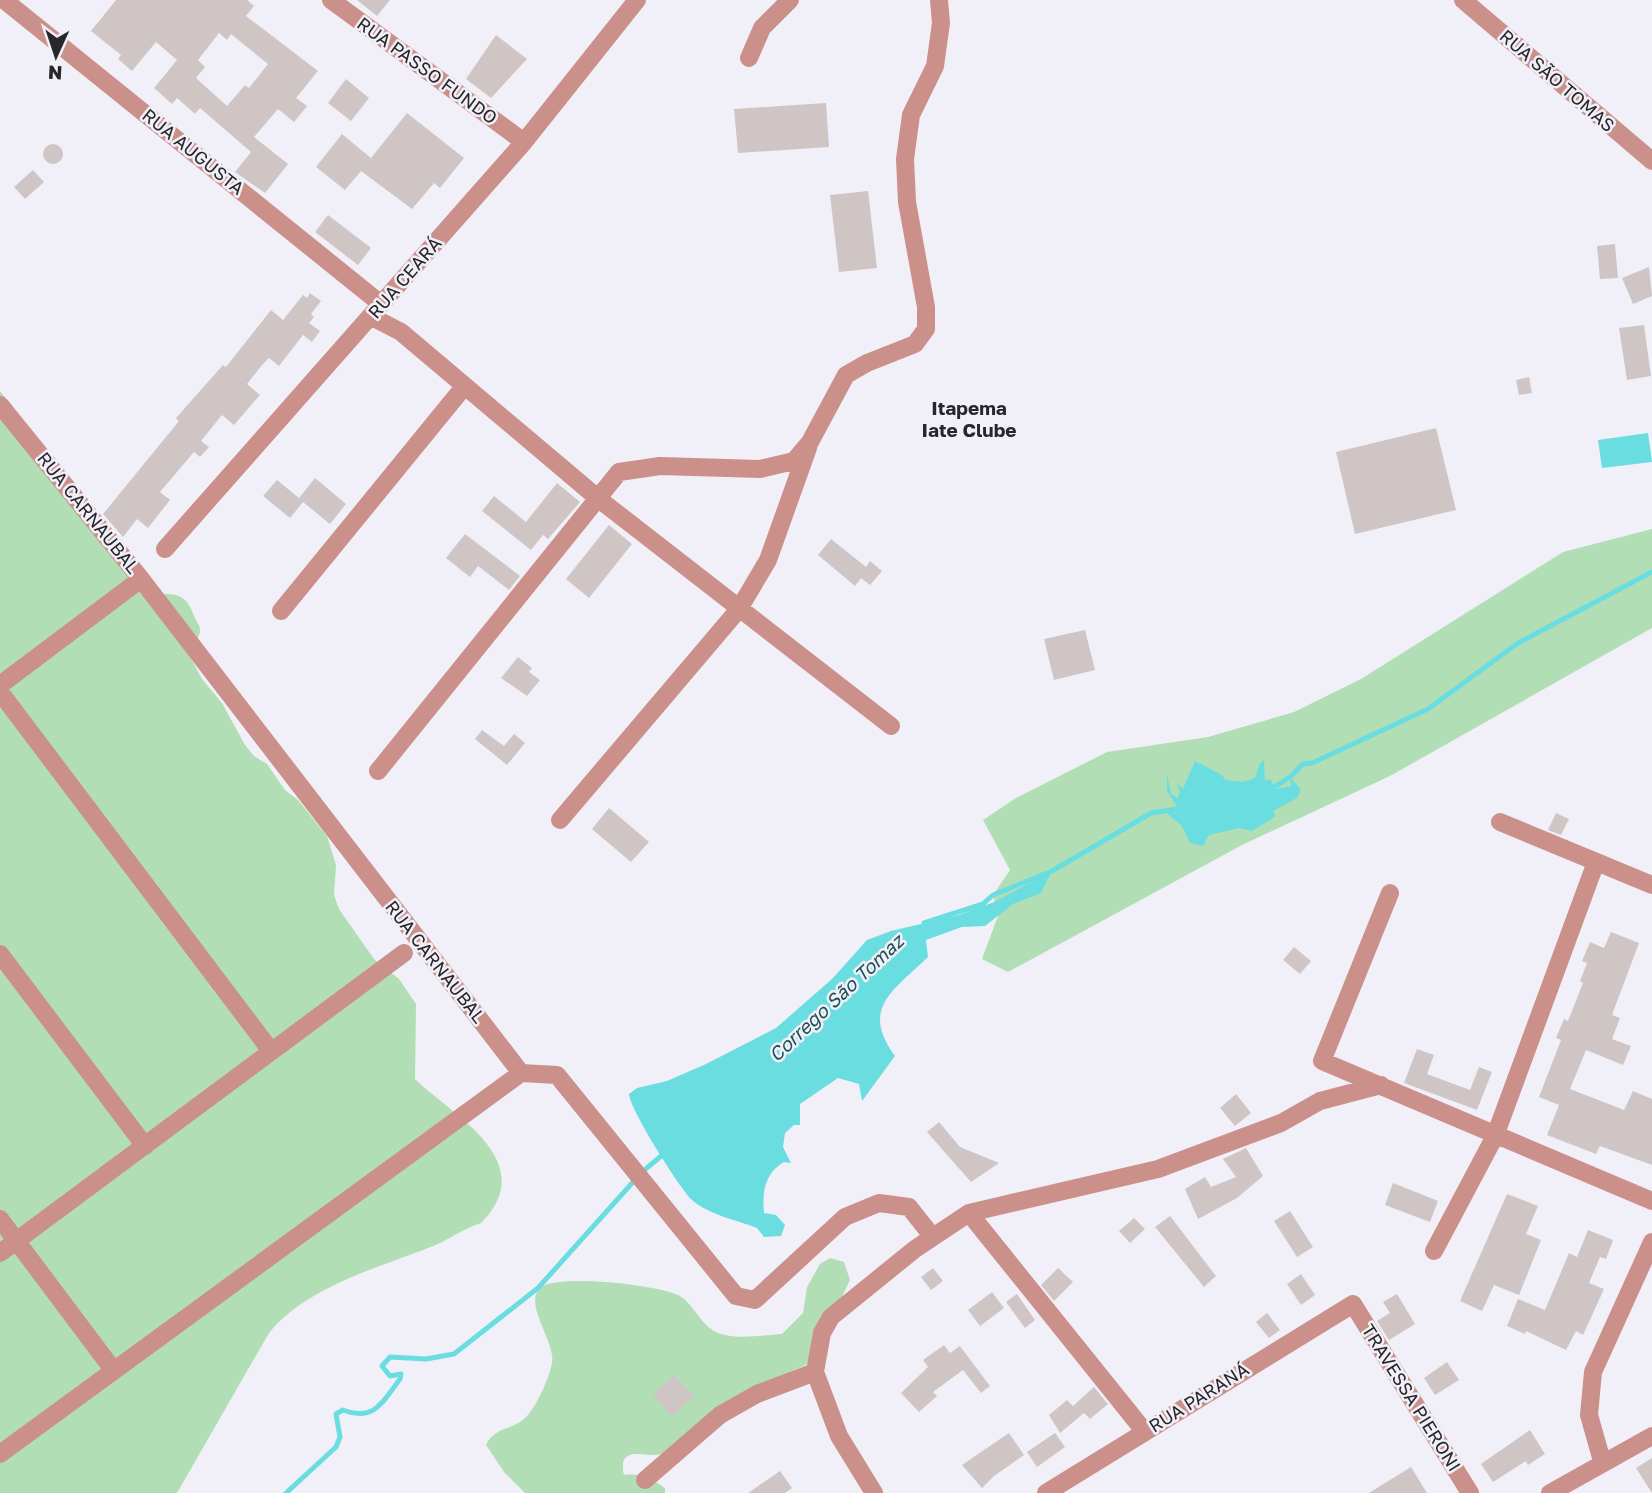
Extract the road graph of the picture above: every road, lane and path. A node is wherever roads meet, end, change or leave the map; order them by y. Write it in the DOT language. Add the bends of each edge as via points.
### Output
graph roads {
  1 [pos="4,0"];
  2 [pos="331,0"];
  3 [pos="637,0"];
  4 [pos="790,0"];
  5 [pos="939,0"];
  6 [pos="1463,0"];
  7 [pos="749,58"];
  8 [pos="524,142"];
  9 [pos="1652,162"];
  10 [pos="377,310"];
  11 [pos="463,388"];
  12 [pos="0,405"];
  13 [pos="810,442"];
  14 [pos="600,500"];
  15 [pos="164,549"];
  16 [pos="141,579"];
  17 [pos="739,609"];
  18 [pos="281,611"];
  19 [pos="0,685"];
  20 [pos="0,692"];
  21 [pos="891,726"];
  22 [pos="378,771"];
  23 [pos="560,820"];
  24 [pos="1500,822"];
  25 [pos="1596,862"];
  26 [pos="1652,884"];
  27 [pos="1390,893"];
  28 [pos="404,953"];
  29 [pos="0,954"];
  30 [pos="271,1051"];
  31 [pos="521,1073"];
  32 [pos="1381,1085"];
  33 [pos="1495,1136"];
  34 [pos="145,1146"];
  35 [pos="1652,1200"];
  36 [pos="969,1213"];
  37 [pos="0,1219"];
  38 [pos="932,1236"];
  39 [pos="16,1241"];
  40 [pos="1652,1242"];
  41 [pos="1434,1251"];
  42 [pos="0,1253"];
  43 [pos="1353,1304"];
  44 [pos="114,1371"];
  45 [pos="815,1372"];
  46 [pos="1145,1432"];
  47 [pos="1652,1436"];
  48 [pos="0,1454"];
  49 [pos="1602,1461"];
  50 [pos="645,1480"];
  51 [pos="874,1493"];
  52 [pos="1045,1493"];
  53 [pos="1470,1493"];
  54 [pos="1550,1493"];
  1 -- 10 [label="street, RUA AUGUSTA"];
  2 -- 8 [label="street, RUA PASSO FUNDO"];
  3 -- 8 [label="street, RUA CEARÁ"];
  4 -- 7 [label="street" via="762,28"];
  5 -- 13 [label="street" via="935,66 911,115 905,159 926,329 915,344 846,375"];
  6 -- 9 [label="street, RUA SÃO TOMAS"];
  8 -- 10 [label="street, RUA CEARÁ"];
  10 -- 11 [label="street, RUA AUGUSTA"];
  10 -- 15 [label="street, RUA CEARÁ"];
  11 -- 14 [label="street, RUA AUGUSTA"];
  11 -- 18 [label="street"];
  12 -- 16 [label="street, RUA CARNAUBAL"];
  13 -- 14 [label="street" via="794,461 760,469 660,466 620,472"];
  13 -- 17 [label="street" via="768,560"];
  14 -- 17 [label="street, RUA AUGUSTA"];
  14 -- 22 [label="street"];
  16 -- 19 [label="street"];
  16 -- 31 [label="street, RUA CARNAUBAL"];
  17 -- 21 [label="street, RUA AUGUSTA"];
  17 -- 23 [label="street"];
  20 -- 30 [label="street"];
  24 -- 25 [label="street"];
  25 -- 26 [label="street"];
  25 -- 33 [label="street"];
  27 -- 32 [label="street" via="1322,1061"];
  28 -- 30 [label="street"];
  29 -- 34 [label="street"];
  30 -- 34 [label="street"];
  31 -- 38 [label="street" via="557,1075 736,1296 755,1300 845,1217 879,1203 909,1207"];
  31 -- 44 [label="street"];
  32 -- 33 [label="street"];
  32 -- 36 [label="street" via="1320,1101 1281,1124 1158,1169"];
  33 -- 35 [label="street"];
  33 -- 41 [label="street"];
  34 -- 39 [label="street"];
  36 -- 38 [label="street"];
  36 -- 46 [label="street"];
  37 -- 39 [label="street"];
  38 -- 45 [label="street" via="831,1317 822,1333"];
  39 -- 42 [label="street"];
  39 -- 44 [label="street"];
  40 -- 49 [label="street" via="1593,1373 1589,1415"];
  43 -- 46 [label="street, RUA PARANÁ"];
  43 -- 53 [label="street, TRAVESSA PIERONI"];
  44 -- 48 [label="street"];
  45 -- 50 [label="street" via="720,1415"];
  45 -- 51 [label="street" via="839,1436"];
  46 -- 52 [label="street, RUA PARANÁ"];
  47 -- 49 [label="street"];
  49 -- 54 [label="street"];
}
